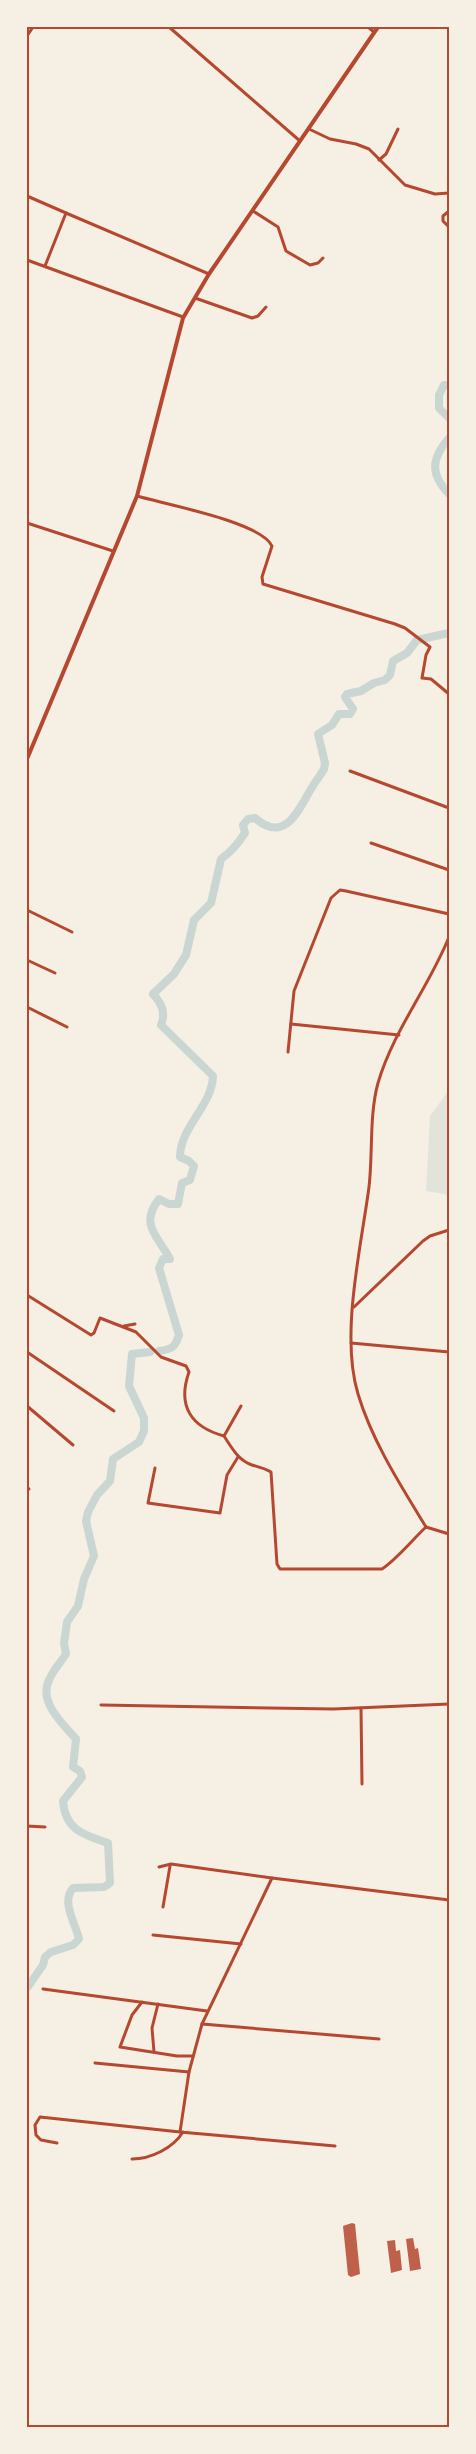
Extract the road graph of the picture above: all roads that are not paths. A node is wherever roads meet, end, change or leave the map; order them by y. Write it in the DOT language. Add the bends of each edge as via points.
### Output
graph roads {
  1 [pos="33,27"];
  2 [pos="169,27"];
  3 [pos="368,27"];
  4 [pos="378,27"];
  5 [pos="374,32"];
  6 [pos="27,36"];
  7 [pos="309,129"];
  8 [pos="398,129"];
  9 [pos="300,141"];
  10 [pos="379,160"];
  11 [pos="449,193"];
  12 [pos="27,196"];
  13 [pos="253,211"];
  14 [pos="449,211"];
  15 [pos="66,213"];
  16 [pos="449,227"];
  17 [pos="323,258"];
  18 [pos="27,260"];
  19 [pos="45,266"];
  20 [pos="209,274"];
  21 [pos="195,298"];
  22 [pos="266,307"];
  23 [pos="183,318"];
  24 [pos="137,496"];
  25 [pos="27,523"];
  26 [pos="115,551"];
  27 [pos="449,694"];
  28 [pos="27,759"];
  29 [pos="350,771"];
  30 [pos="449,808"];
  31 [pos="371,843"];
  32 [pos="449,870"];
  33 [pos="27,910"];
  34 [pos="449,914"];
  35 [pos="72,932"];
  36 [pos="449,937"];
  37 [pos="27,960"];
  38 [pos="55,974"];
  39 [pos="27,1007"];
  40 [pos="291,1024"];
  41 [pos="67,1026"];
  42 [pos="399,1035"];
  43 [pos="288,1052"];
  44 [pos="449,1230"];
  45 [pos="27,1295"];
  46 [pos="353,1308"];
  47 [pos="135,1324"];
  48 [pos="122,1326"];
  49 [pos="351,1343"];
  50 [pos="27,1352"];
  51 [pos="449,1352"];
  52 [pos="27,1406"];
  53 [pos="242,1406"];
  54 [pos="114,1412"];
  55 [pos="224,1436"];
  56 [pos="73,1444"];
  57 [pos="238,1457"];
  58 [pos="155,1468"];
  59 [pos="426,1527"];
  60 [pos="449,1534"];
  61 [pos="449,1704"];
  62 [pos="101,1705"];
  63 [pos="361,1708"];
  64 [pos="362,1785"];
  65 [pos="27,1826"];
  66 [pos="45,1827"];
  67 [pos="171,1864"];
  68 [pos="159,1867"];
  69 [pos="272,1878"];
  70 [pos="449,1900"];
  71 [pos="163,1907"];
  72 [pos="153,1935"];
  73 [pos="242,1944"];
  74 [pos="43,1989"];
  75 [pos="142,2002"];
  76 [pos="158,2004"];
  77 [pos="207,2011"];
  78 [pos="202,2024"];
  79 [pos="379,2039"];
  80 [pos="154,2052"];
  81 [pos="193,2056"];
  82 [pos="95,2063"];
  83 [pos="189,2072"];
  84 [pos="182,2132"];
  85 [pos="57,2143"];
  86 [pos="335,2146"];
  87 [pos="132,2159"];
  1 -- 6 [label="street"];
  2 -- 9 [label="street"];
  3 -- 5 [label="street"];
  4 -- 5 [label="street"];
  5 -- 7 [label="street"];
  7 -- 9 [label="street"];
  7 -- 10 [label="street" via="330,139 362,146"];
  8 -- 10 [label="street"];
  9 -- 13 [label="street"];
  10 -- 11 [label="street" via="405,185 435,194"];
  12 -- 15 [label="street"];
  13 -- 17 [label="street" via="278,227 289,253 310,265"];
  13 -- 20 [label="street"];
  14 -- 16 [label="street" via="443,216"];
  15 -- 19 [label="street"];
  15 -- 20 [label="street"];
  18 -- 19 [label="street"];
  19 -- 23 [label="street"];
  20 -- 21 [label="street"];
  21 -- 22 [label="street" via="252,318"];
  21 -- 23 [label="street"];
  23 -- 24 [label="street"];
  24 -- 26 [label="street"];
  24 -- 27 [label="street" via="259,533 272,546 263,584 395,624 413,634 430,647 422,678 431,679"];
  25 -- 26 [label="street"];
  26 -- 28 [label="street"];
  29 -- 30 [label="street"];
  31 -- 32 [label="street"];
  33 -- 35 [label="street"];
  34 -- 40 [label="street" via="336,892 294,991"];
  36 -- 42 [label="street"];
  37 -- 38 [label="street"];
  39 -- 41 [label="street"];
  40 -- 42 [label="street"];
  40 -- 43 [label="street"];
  42 -- 46 [label="street" via="374,1103 372,1159"];
  44 -- 46 [label="street" via="423,1241"];
  45 -- 48 [label="street" via="91,1335 99,1318"];
  46 -- 49 [label="street"];
  47 -- 48 [label="street"];
  48 -- 55 [label="street" via="140,1335 161,1357 186,1366 189,1372 183,1391 192,1419 201,1428"];
  49 -- 51 [label="street"];
  49 -- 59 [label="street" via="358,1394 378,1442"];
  50 -- 54 [label="street"];
  52 -- 56 [label="street"];
  53 -- 55 [label="street"];
  55 -- 57 [label="street"];
  57 -- 58 [label="street" via="227,1475 220,1513 148,1503"];
  57 -- 59 [label="street" via="271,1472 280,1569 382,1569"];
  59 -- 60 [label="street"];
  61 -- 63 [label="street"];
  62 -- 63 [label="street"];
  63 -- 64 [label="street"];
  65 -- 66 [label="street"];
  67 -- 68 [label="street"];
  67 -- 69 [label="street"];
  67 -- 71 [label="street"];
  69 -- 70 [label="street"];
  69 -- 73 [label="street"];
  72 -- 73 [label="street"];
  73 -- 77 [label="street"];
  74 -- 75 [label="street"];
  75 -- 76 [label="street"];
  75 -- 80 [label="street" via="132,2015 120,2047"];
  76 -- 77 [label="street"];
  76 -- 80 [label="street"];
  77 -- 78 [label="street"];
  78 -- 79 [label="street"];
  78 -- 81 [label="street"];
  80 -- 81 [label="street"];
  81 -- 83 [label="street"];
  82 -- 83 [label="street"];
  83 -- 84 [label="street"];
  84 -- 85 [label="street" via="38,2118 36,2135"];
  84 -- 86 [label="street"];
  84 -- 87 [label="street" via="164,2150"];
}
